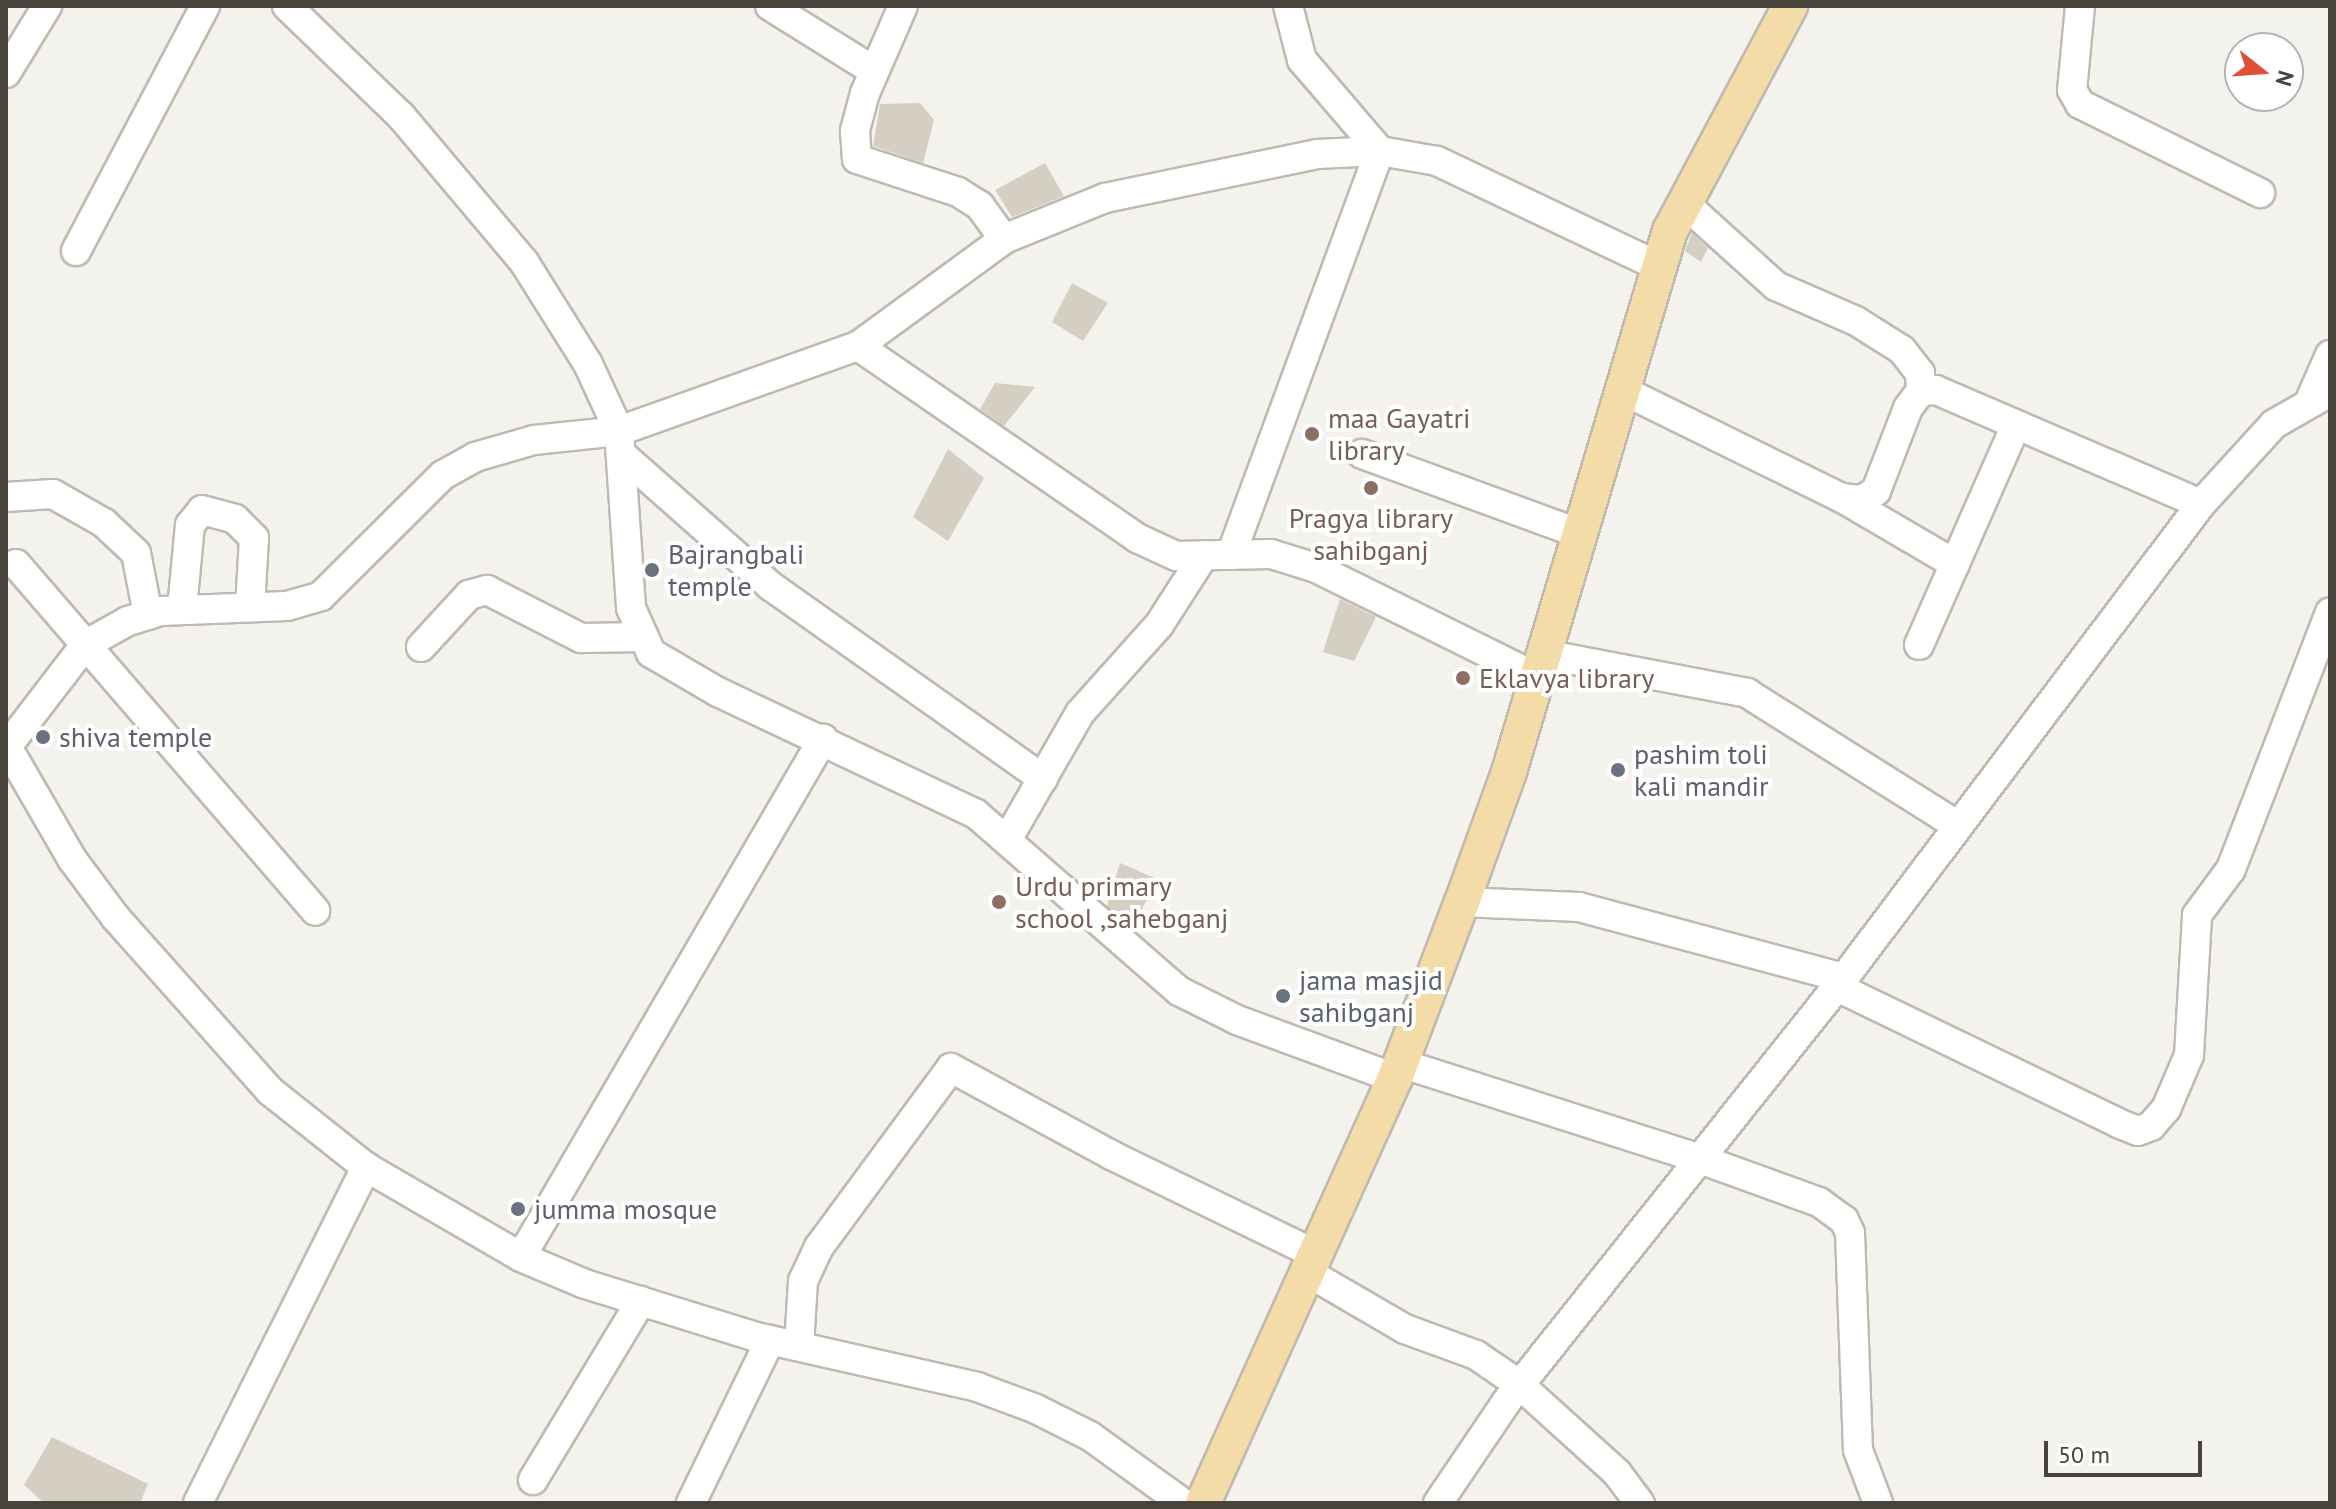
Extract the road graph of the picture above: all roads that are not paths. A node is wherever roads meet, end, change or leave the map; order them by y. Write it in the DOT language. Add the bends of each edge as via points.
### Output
graph roads {
  1 [pos="47,6"];
  2 [pos="205,6"];
  3 [pos="287,6"];
  4 [pos="770,6"];
  5 [pos="903,6"];
  6 [pos="1288,6"];
  7 [pos="1790,6"];
  8 [pos="2080,6"];
  9 [pos="874,71"];
  10 [pos="6,73"];
  11 [pos="1380,151"];
  12 [pos="2260,193"];
  13 [pos="1684,203"];
  14 [pos="1004,239"];
  15 [pos="76,251"];
  16 [pos="1658,266"];
  17 [pos="858,346"];
  18 [pos="2330,355"];
  19 [pos="1620,389"];
  20 [pos="1921,391"];
  21 [pos="2321,395"];
  22 [pos="2016,425"];
  23 [pos="620,442"];
  24 [pos="1362,454"];
  25 [pos="6,497"];
  26 [pos="1842,498"];
  27 [pos="2201,504"];
  28 [pos="1578,533"];
  29 [pos="1218,555"];
  30 [pos="16,564"];
  31 [pos="1955,564"];
  32 [pos="250,607"];
  33 [pos="182,609"];
  34 [pos="2330,612"];
  35 [pos="148,615"];
  36 [pos="644,637"];
  37 [pos="85,645"];
  38 [pos="1919,645"];
  39 [pos="421,647"];
  40 [pos="1540,666"];
  41 [pos="823,739"];
  42 [pos="7,747"];
  43 [pos="1043,779"];
  44 [pos="1958,826"];
  45 [pos="1007,840"];
  46 [pos="1462,902"];
  47 [pos="315,911"];
  48 [pos="1841,982"];
  49 [pos="1398,1070"];
  50 [pos="1700,1159"];
  51 [pos="366,1167"];
  52 [pos="521,1257"];
  53 [pos="1311,1263"];
  54 [pos="641,1301"];
  55 [pos="770,1340"];
  56 [pos="799,1346"];
  57 [pos="1520,1385"];
  58 [pos="533,1480"];
  59 [pos="1446,1500"];
  60 [pos="198,1503"];
  61 [pos="691,1503"];
  62 [pos="1183,1503"];
  63 [pos="1203,1503"];
  64 [pos="1640,1503"];
  65 [pos="1878,1503"];
  1 -- 10 [label="street"];
  2 -- 15 [label="street"];
  3 -- 23 [label="street" via="401,116 524,262 562,318"];
  4 -- 9 [label="street"];
  5 -- 9 [label="street"];
  6 -- 11 [label="street" via="1302,60"];
  7 -- 13 [label="main road"];
  8 -- 12 [label="street" via="2072,90 2080,104"];
  9 -- 14 [label="street" via="855,131 857,159 958,192 980,206"];
  11 -- 14 [label="street" via="1317,154 1105,198"];
  11 -- 16 [label="street" via="1437,161"];
  11 -- 29 [label="street"];
  13 -- 16 [label="main road"];
  13 -- 20 [label="street" via="1776,286 1856,321 1902,350 1920,373"];
  14 -- 17 [label="street"];
  16 -- 19 [label="main road"];
  17 -- 23 [label="street"];
  17 -- 29 [label="street" via="1124,530 1176,556"];
  18 -- 21 [label="street"];
  19 -- 26 [label="street"];
  19 -- 28 [label="main road"];
  20 -- 22 [label="street" via="1936,390"];
  20 -- 26 [label="street" via="1908,408 1876,491 1862,500"];
  21 -- 27 [label="street" via="2274,424"];
  22 -- 27 [label="street"];
  22 -- 31 [label="street"];
  23 -- 32 [label="street" via="534,440 475,457 443,475 321,596 287,606"];
  23 -- 36 [label="street" via="631,608"];
  23 -- 43 [label="street" via="784,597"];
  24 -- 28 [label="street"];
  25 -- 35 [label="street" via="53,494 104,523 136,553"];
  26 -- 31 [label="street"];
  27 -- 44 [label="street"];
  28 -- 40 [label="main road"];
  29 -- 40 [label="street" via="1271,554 1316,568"];
  29 -- 43 [label="street" via="1080,713"];
  30 -- 37 [label="street"];
  31 -- 38 [label="street"];
  32 -- 33 [label="street"];
  32 -- 33 [label="street" via="254,538 235,519 202,510 190,525"];
  33 -- 35 [label="street"];
  34 -- 48 [label="street" via="2231,869 2197,915 2189,1055 2171,1099 2151,1126 2138,1131 2120,1124"];
  35 -- 37 [label="street"];
  36 -- 39 [label="street" via="581,638 487,590 469,595"];
  36 -- 41 [label="street" via="651,653 718,692"];
  37 -- 42 [label="street"];
  37 -- 47 [label="street"];
  40 -- 44 [label="street" via="1747,693"];
  40 -- 46 [label="main road"];
  41 -- 45 [label="street" via="917,782"];
  41 -- 52 [label="street"];
  42 -- 51 [label="street" via="72,859 116,918 270,1091"];
  43 -- 45 [label="street"];
  44 -- 48 [label="street"];
  45 -- 49 [label="street" via="1139,963 1179,991 1237,1020"];
  46 -- 48 [label="street" via="1579,907"];
  46 -- 49 [label="main road"];
  48 -- 50 [label="street"];
  49 -- 50 [label="street"];
  49 -- 53 [label="main road"];
  50 -- 57 [label="street"];
  50 -- 65 [label="street" via="1819,1202 1844,1220 1850,1233 1858,1450"];
  51 -- 52 [label="street"];
  51 -- 60 [label="street"];
  52 -- 54 [label="street"];
  53 -- 56 [label="street" via="951,1068 814,1257 800,1303"];
  53 -- 57 [label="street" via="1405,1329 1476,1355"];
  53 -- 63 [label="main road"];
  54 -- 55 [label="street"];
  54 -- 58 [label="street"];
  55 -- 56 [label="street"];
  55 -- 61 [label="street"];
  56 -- 62 [label="street" via="977,1387 1036,1409 1090,1436"];
  57 -- 59 [label="street"];
  57 -- 64 [label="street" via="1617,1473"];
}
